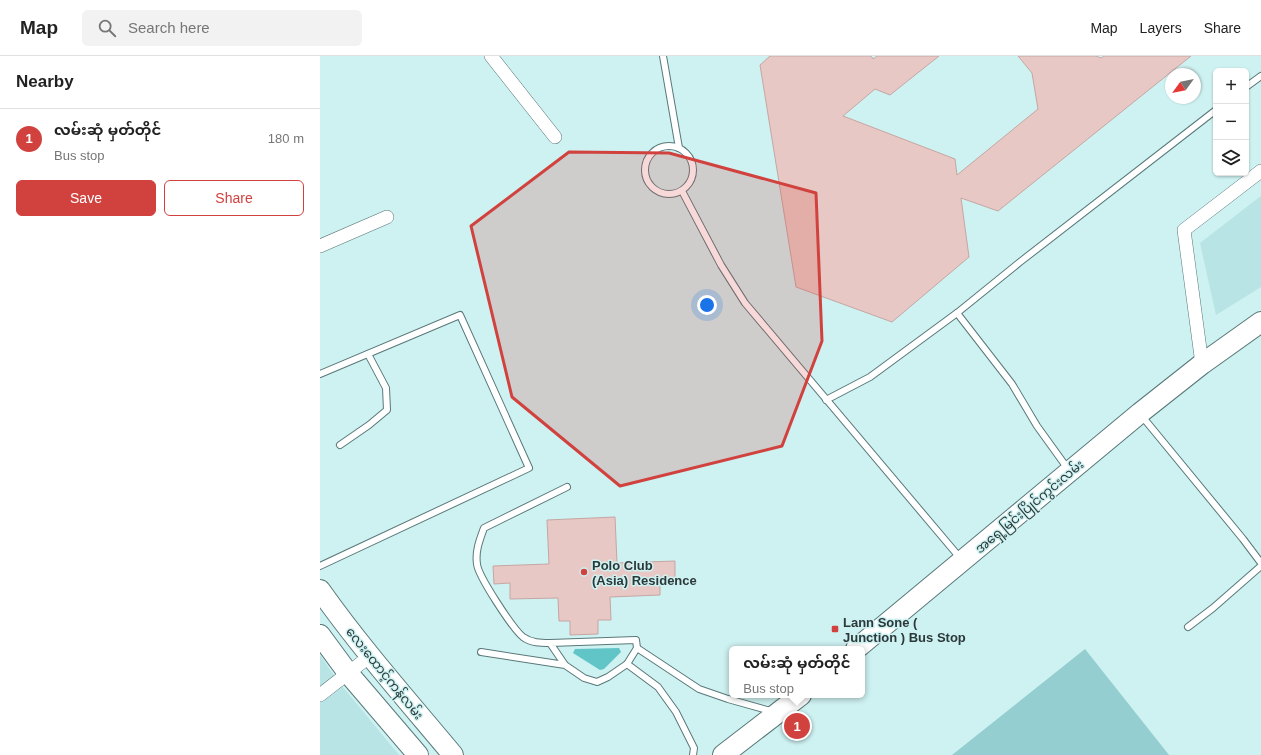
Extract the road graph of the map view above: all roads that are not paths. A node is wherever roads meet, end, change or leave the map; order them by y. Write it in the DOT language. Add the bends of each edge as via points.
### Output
graph roads {
  1 [pos="491,56"];
  2 [pos="663,56"];
  3 [pos="1261,76"];
  4 [pos="1249,85"];
  5 [pos="1213,112"];
  6 [pos="554,137"];
  7 [pos="679,148"];
  8 [pos="1261,171"];
  9 [pos="682,191"];
  10 [pos="387,217"];
  11 [pos="320,246"];
  12 [pos="957,313"];
  13 [pos="1261,322"];
  14 [pos="368,354"];
  15 [pos="1202,364"];
  16 [pos="320,374"];
  17 [pos="826,400"];
  18 [pos="1140,413"];
  19 [pos="340,445"];
  20 [pos="1070,472"];
  21 [pos="567,487"];
  22 [pos="962,561"];
  23 [pos="1261,564"];
  24 [pos="320,566"];
  25 [pos="322,596"];
  26 [pos="342,621"];
  27 [pos="1188,627"];
  28 [pos="321,636"];
  29 [pos="550,643"];
  30 [pos="860,646"];
  31 [pos="637,648"];
  32 [pos="481,652"];
  33 [pos="370,656"];
  34 [pos="627,664"];
  35 [pos="565,665"];
  36 [pos="348,673"];
  37 [pos="320,695"];
  38 [pos="797,698"];
  39 [pos="779,713"];
  40 [pos="418,755"];
  41 [pos="453,755"];
  42 [pos="693,755"];
  43 [pos="724,755"];
  1 -- 6 [label="street"];
  2 -- 7 [label="lane"];
  3 -- 4 [label="lane"];
  5 -- 12 [label="lane"];
  7 -- 9 [label="lane" via="693,164 691,180"];
  7 -- 9 [label="lane" via="664,146 657,149 648,160 646,175 649,182 660,192 667,194"];
  8 -- 15 [label="street" via="1184,230"];
  9 -- 17 [label="lane" via="721,265 745,303"];
  10 -- 11 [label="street"];
  12 -- 17 [label="lane" via="870,377"];
  12 -- 20 [label="lane" via="1012,384 1037,426"];
  13 -- 15 [label="main road, အရှေ့မြင်းပြိုင်ကွင်းလမ်း"];
  14 -- 16 [label="lane"];
  14 -- 19 [label="lane" via="386,388 387,410 369,426"];
  14 -- 24 [label="lane" via="460,315 529,468"];
  15 -- 18 [label="main road, အရှေ့မြင်းပြိုင်ကွင်းလမ်း"];
  17 -- 22 [label="lane"];
  18 -- 20 [label="main road, အရှေ့မြင်းပြိုင်ကွင်းလမ်း"];
  18 -- 23 [label="lane"];
  20 -- 22 [label="main road, အရှေ့မြင်းပြိုင်ကွင်းလမ်း"];
  21 -- 29 [label="lane" via="484,528 477,546 476,564 480,576 515,628 524,637 535,642"];
  22 -- 30 [label="main road, အရှေ့မြင်းပြိုင်ကွင်းလမ်း"];
  23 -- 27 [label="lane"];
  25 -- 26 [label="main road, လေးထောင့်ကန်လမ်း"];
  26 -- 28 [label="main road"];
  26 -- 33 [label="main road, လေးထောင့်ကန်လမ်း"];
  28 -- 36 [label="main road, လေးထောင့်ကန်လမ်း"];
  29 -- 31 [label="lane" via="636,640"];
  29 -- 35 [label="lane"];
  31 -- 34 [label="lane"];
  31 -- 39 [label="lane" via="699,689"];
  32 -- 35 [label="lane"];
  33 -- 36 [label="street"];
  33 -- 41 [label="main road, လေးထောင့်ကန်လမ်း"];
  34 -- 35 [label="lane" via="597,682 584,678"];
  34 -- 42 [label="lane" via="658,687 676,712 694,748"];
  36 -- 37 [label="street"];
  36 -- 40 [label="main road, လေးထောင့်ကန်လမ်း"];
  38 -- 39 [label="main road"];
  39 -- 43 [label="main road"];
}
